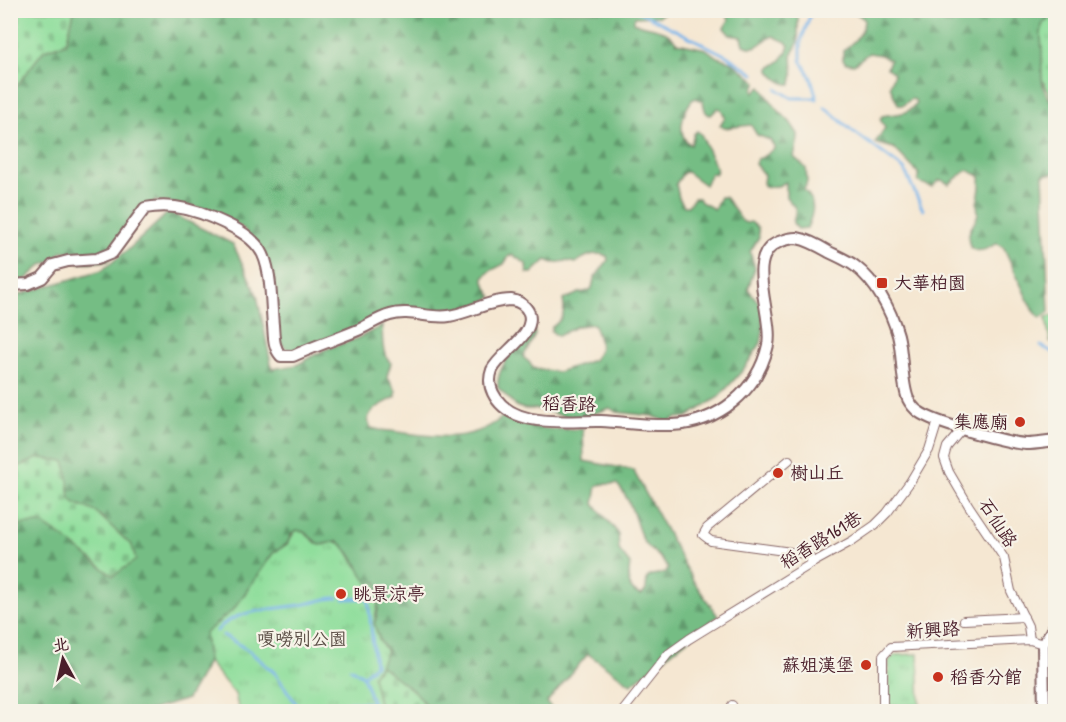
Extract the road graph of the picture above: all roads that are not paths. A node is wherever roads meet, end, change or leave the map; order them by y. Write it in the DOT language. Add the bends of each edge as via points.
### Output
graph roads {
  1 [pos="10,285"];
  2 [pos="938,421"];
  3 [pos="963,428"];
  4 [pos="1056,441"];
  5 [pos="789,460"];
  6 [pos="814,562"];
  7 [pos="1024,617"];
  8 [pos="964,620"];
  9 [pos="1056,624"];
  10 [pos="1030,640"];
  11 [pos="1043,644"];
  12 [pos="624,710"];
  13 [pos="883,711"];
  14 [pos="1044,711"];
  1 -- 2 [label="street, 稻香路" via="42,278 53,265 112,253 145,208 180,207 229,225 260,249 268,279 275,343 281,356 293,356 396,313 450,316 516,301 526,308 530,324 491,374 491,390 500,403 540,421 672,425 703,421 719,412 733,404 755,378 768,345 762,260 771,246 797,238 855,266 870,281 890,312 898,336 908,398 918,412"];
  2 -- 3 [label="street, 稻香路"];
  2 -- 6 [label="street, 稻香路161巷" via="928,450 887,513 852,541"];
  3 -- 4 [label="street, 稻香路" via="1026,444"];
  3 -- 7 [label="street, 石仙路" via="947,447 946,465 1004,558 1011,591"];
  5 -- 6 [label="street" via="703,535 711,541 806,554"];
  6 -- 12 [label="street, 稻香路161巷" via="668,654"];
  7 -- 8 [label="street"];
  7 -- 10 [label="street, 石仙路"];
  9 -- 11 [label="street"];
  10 -- 11 [label="street, 新興路"];
  10 -- 13 [label="street, 新興路" via="891,647 883,656"];
  11 -- 14 [label="street"];
}
